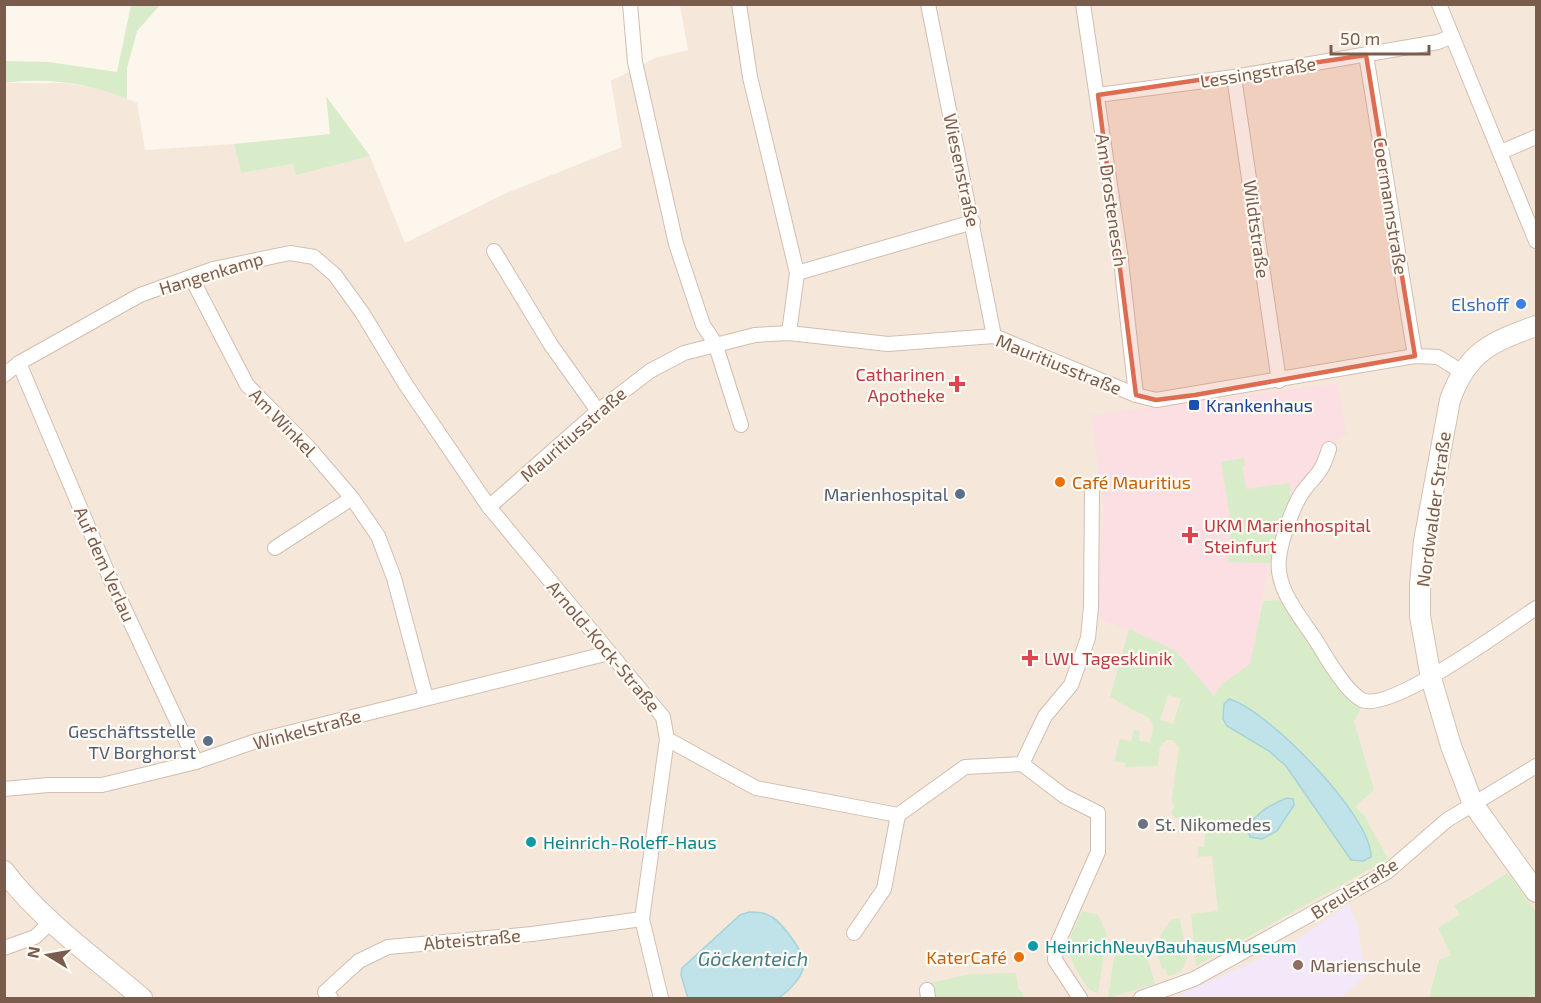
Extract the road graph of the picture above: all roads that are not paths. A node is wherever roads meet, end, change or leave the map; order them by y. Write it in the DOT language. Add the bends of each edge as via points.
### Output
graph roads {
  1 [pos="630,4"];
  2 [pos="739,4"];
  3 [pos="928,4"];
  4 [pos="1083,4"];
  5 [pos="1439,4"];
  6 [pos="1452,36"];
  7 [pos="1366,55"];
  8 [pos="1234,77"];
  9 [pos="1098,95"];
  10 [pos="1536,137"];
  11 [pos="1501,152"];
  12 [pos="973,222"];
  13 [pos="1536,241"];
  14 [pos="494,251"];
  15 [pos="797,273"];
  16 [pos="192,277"];
  17 [pos="1536,326"];
  18 [pos="789,333"];
  19 [pos="994,336"];
  20 [pos="715,344"];
  21 [pos="1415,356"];
  22 [pos="19,363"];
  23 [pos="1462,372"];
  24 [pos="4,375"];
  25 [pos="1279,381"];
  26 [pos="1136,395"];
  27 [pos="598,411"];
  28 [pos="741,424"];
  29 [pos="1329,448"];
  30 [pos="1092,488"];
  31 [pos="351,498"];
  32 [pos="489,507"];
  33 [pos="275,548"];
  34 [pos="1536,608"];
  35 [pos="609,653"];
  36 [pos="1431,678"];
  37 [pos="426,699"];
  38 [pos="667,740"];
  39 [pos="196,762"];
  40 [pos="1022,764"];
  41 [pos="1536,766"];
  42 [pos="4,789"];
  43 [pos="1473,804"];
  44 [pos="898,815"];
  45 [pos="4,871"];
  46 [pos="1536,892"];
  47 [pos="642,920"];
  48 [pos="51,922"];
  49 [pos="854,933"];
  50 [pos="4,948"];
  51 [pos="142,999"];
  52 [pos="331,999"];
  53 [pos="661,999"];
  54 [pos="1080,999"];
  55 [pos="1141,999"];
  1 -- 20 [label="street" via="635,62 676,244 703,325"];
  2 -- 15 [label="street" via="750,77"];
  3 -- 12 [label="street, Wiesenstraße"];
  4 -- 9 [label="street, Am Drostenesch"];
  5 -- 6 [label="street"];
  6 -- 7 [label="street, Lessingstraße"];
  6 -- 11 [label="street"];
  7 -- 8 [label="street, Lessingstraße"];
  7 -- 21 [label="street, Coermannstraße"];
  8 -- 9 [label="street, Lessingstraße"];
  8 -- 25 [label="street, Wildtstraße"];
  9 -- 26 [label="street, Am Drostenesch"];
  10 -- 11 [label="street"];
  11 -- 13 [label="street"];
  12 -- 15 [label="street"];
  12 -- 19 [label="street, Wiesenstraße"];
  14 -- 27 [label="street" via="551,345"];
  15 -- 18 [label="street"];
  16 -- 22 [label="street, Hangenkamp" via="140,295"];
  16 -- 31 [label="street, Am Winkel" via="247,385 310,449"];
  16 -- 32 [label="street, Hangenkamp" via="290,253 314,257 324,264 363,314"];
  17 -- 23 [label="street, Nordwalder Straße" via="1479,352"];
  18 -- 19 [label="street, Mauritiusstraße" via="888,344"];
  18 -- 20 [label="street, Mauritiusstraße" via="755,335"];
  19 -- 26 [label="street, Mauritiusstraße"];
  20 -- 27 [label="street, Mauritiusstraße" via="684,353 650,371"];
  20 -- 28 [label="street"];
  21 -- 23 [label="street, Mauritiusstraße" via="1438,357"];
  21 -- 25 [label="street, Mauritiusstraße"];
  22 -- 24 [label="street, Hangenkamp"];
  22 -- 39 [label="street, Auf dem Verlau" via="109,576"];
  23 -- 36 [label="street, Nordwalder Straße" via="1450,400 1420,584 1420,616"];
  25 -- 26 [label="street, Mauritiusstraße" via="1156,400"];
  27 -- 32 [label="street, Mauritiusstraße"];
  29 -- 36 [label="street" via="1322,472 1304,491 1286,533 1277,573 1338,674 1360,699 1382,700"];
  30 -- 40 [label="street" via="1088,638 1071,685 1045,716"];
  31 -- 33 [label="street"];
  31 -- 37 [label="street, Am Winkel" via="378,536 394,578"];
  32 -- 35 [label="street, Arnold-Kock-Straße"];
  34 -- 36 [label="street"];
  35 -- 37 [label="street, Winkelstraße"];
  35 -- 38 [label="street, Arnold-Kock-Straße" via="663,717"];
  36 -- 43 [label="street, Nordwalder Straße"];
  37 -- 39 [label="street, Winkelstraße" via="256,741"];
  38 -- 44 [label="street" via="756,788"];
  38 -- 47 [label="street"];
  39 -- 42 [label="street, Winkelstraße" via="102,784"];
  40 -- 44 [label="street" via="965,767"];
  40 -- 54 [label="street" via="1064,795 1098,813 1098,852 1056,947 1055,960"];
  41 -- 43 [label="street, Breulstraße"];
  43 -- 46 [label="street, Nordwalder Straße"];
  43 -- 55 [label="street, Breulstraße" via="1447,820 1387,872 1194,979"];
  44 -- 49 [label="street" via="884,889"];
  45 -- 48 [label="street"];
  47 -- 52 [label="street, Abteistraße" via="388,947 359,961 325,992"];
  47 -- 53 [label="street"];
  48 -- 50 [label="street" via="35,937"];
  48 -- 51 [label="street"];
}
